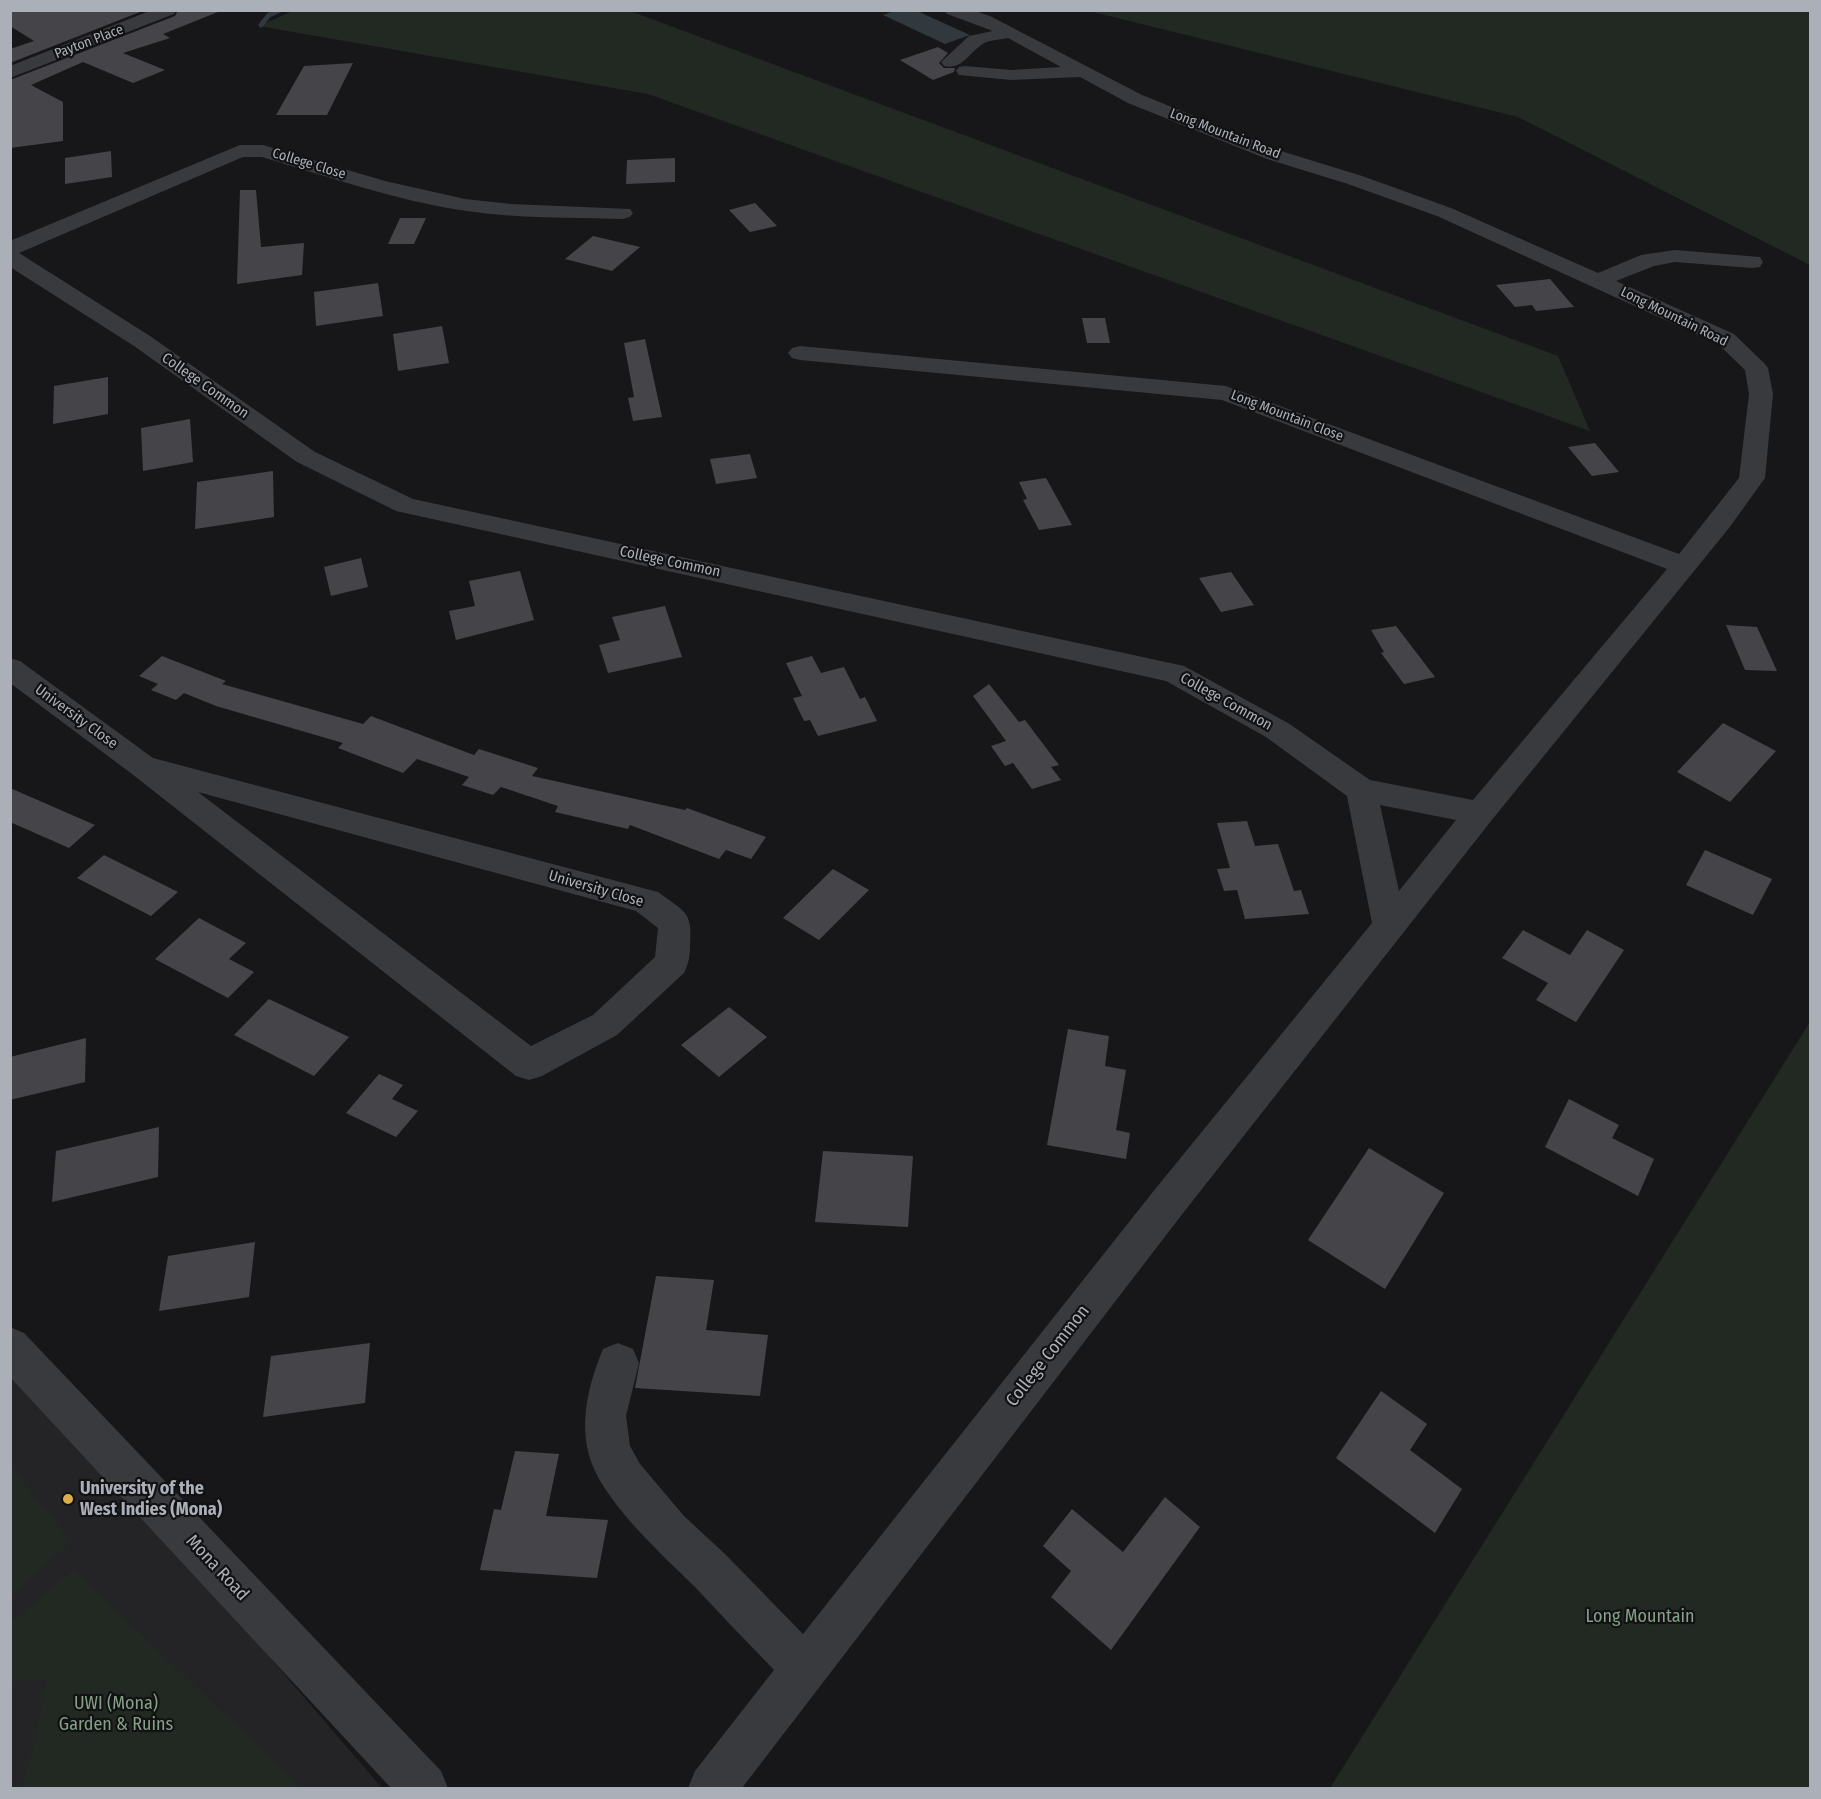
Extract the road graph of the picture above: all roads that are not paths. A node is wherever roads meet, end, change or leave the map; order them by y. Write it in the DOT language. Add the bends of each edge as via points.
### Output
graph roads {
  1 [pos="168,10"];
  2 [pos="953,10"];
  3 [pos="1010,32"];
  4 [pos="1085,71"];
  5 [pos="10,73"];
  6 [pos="623,213"];
  7 [pos="10,249"];
  8 [pos="10,257"];
  9 [pos="1752,262"];
  10 [pos="1598,281"];
  11 [pos="800,353"];
  12 [pos="1682,565"];
  13 [pos="10,668"];
  14 [pos="143,766"];
  15 [pos="1361,790"];
  16 [pos="1480,813"];
  17 [pos="1390,928"];
  18 [pos="10,1347"];
  19 [pos="618,1363"];
  20 [pos="805,1669"];
  21 [pos="424,1788"];
  22 [pos="712,1788"];
  1 -- 5 [label="street, Payton Place"];
  2 -- 3 [label="street, Long Mountain Road"];
  3 -- 4 [label="street, Long Mountain Road"];
  3 -- 4 [label="street" via="975,40 959,57 957,67 1011,75"];
  4 -- 10 [label="street, Long Mountain Road" via="1135,99 1274,155 1444,212"];
  6 -- 7 [label="street, College Close" via="496,209 447,202 251,150 240,151"];
  8 -- 15 [label="street, College Common" via="142,340 306,457 405,505 1174,673 1277,729"];
  9 -- 10 [label="street" via="1675,256 1649,260"];
  10 -- 12 [label="street, Long Mountain Road" via="1726,339 1756,368 1761,394 1752,478"];
  11 -- 12 [label="street, Long Mountain Close" via="1226,393"];
  12 -- 16 [label="street, Long Mountain Road"];
  13 -- 14 [label="street, University Close"];
  14 -- 14 [label="street, University Close" via="529,1065 605,1025 672,963 675,922 646,901"];
  15 -- 16 [label="street, College Common"];
  15 -- 17 [label="street"];
  16 -- 17 [label="street, College Common"];
  17 -- 20 [label="street, College Common" via="1166,1205"];
  18 -- 21 [label="street, Mona Road"];
  19 -- 20 [label="street" via="605,1416 609,1452 625,1479 668,1533"];
  20 -- 22 [label="street, College Common"];
}
